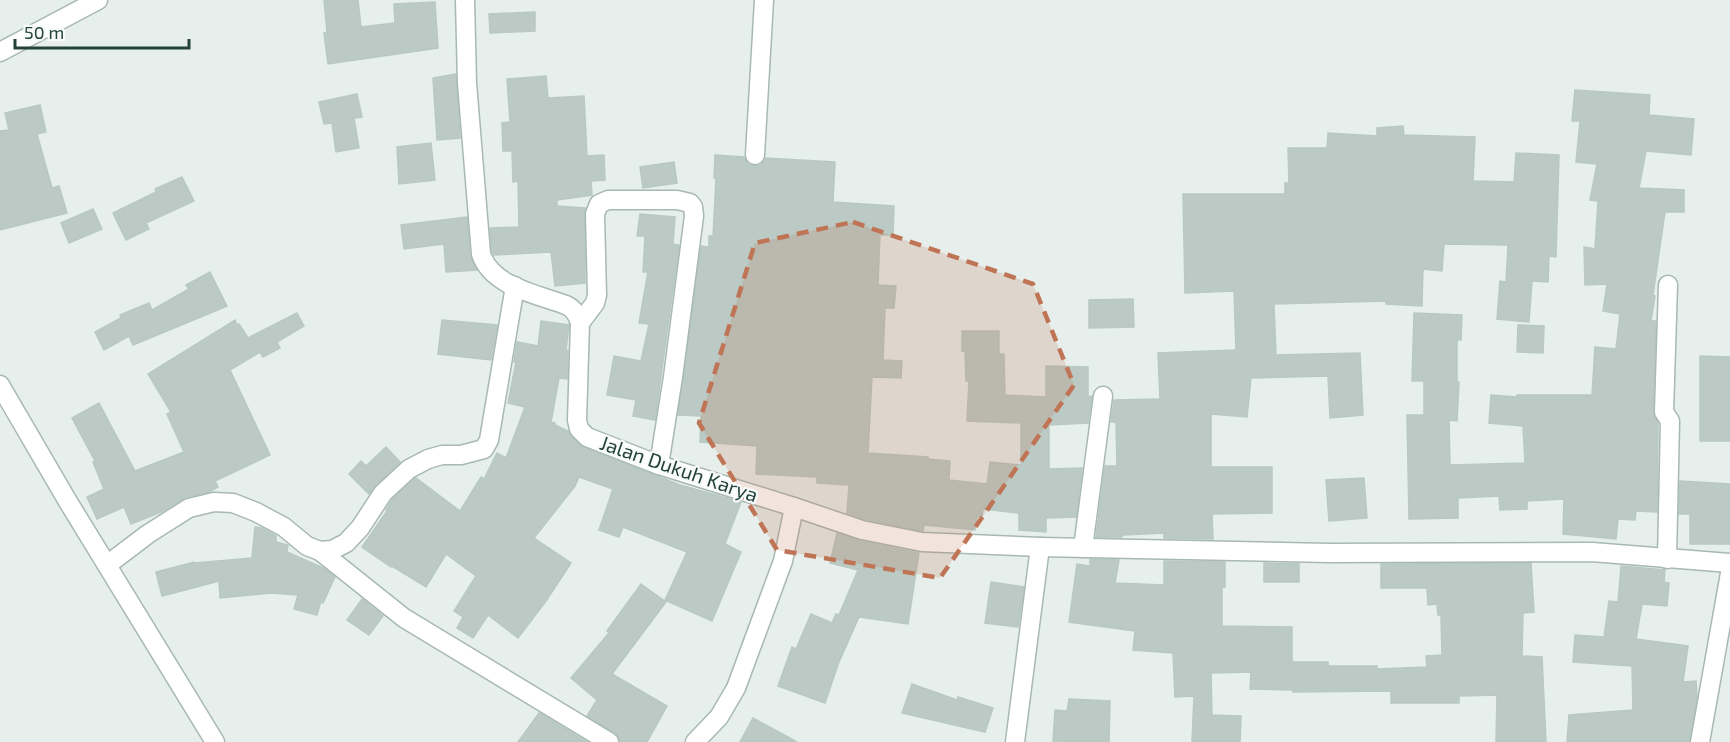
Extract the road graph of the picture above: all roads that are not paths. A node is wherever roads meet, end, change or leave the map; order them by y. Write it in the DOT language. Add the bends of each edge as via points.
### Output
graph roads {
  1 [pos="98,0"];
  2 [pos="465,0"];
  3 [pos="764,0"];
  4 [pos="0,52"];
  5 [pos="755,155"];
  6 [pos="1668,285"];
  7 [pos="514,286"];
  8 [pos="580,323"];
  9 [pos="0,385"];
  10 [pos="1103,396"];
  11 [pos="659,465"];
  12 [pos="794,507"];
  13 [pos="1040,547"];
  14 [pos="1083,548"];
  15 [pos="320,552"];
  16 [pos="1667,559"];
  17 [pos="1730,563"];
  18 [pos="107,565"];
  19 [pos="1730,573"];
  20 [pos="215,742"];
  21 [pos="609,742"];
  22 [pos="695,742"];
  23 [pos="1015,742"];
  24 [pos="1700,742"];
  1 -- 4 [label="street"];
  2 -- 7 [label="street" via="467,83 481,254 500,279"];
  3 -- 5 [label="street"];
  6 -- 16 [label="street" via="1664,412 1670,421"];
  7 -- 8 [label="street" via="572,307"];
  7 -- 15 [label="street" via="489,440 484,449 442,455 409,468 383,493 346,543"];
  8 -- 11 [label="street, Jalan Dukuh Karya" via="579,429 587,437"];
  8 -- 11 [label="street" via="597,299 599,204 608,200 690,203 694,216"];
  9 -- 18 [label="street"];
  10 -- 14 [label="street"];
  11 -- 12 [label="street, Jalan Dukuh Karya"];
  12 -- 13 [label="street, Jalan Dukuh Karya" via="896,538"];
  12 -- 22 [label="street" via="783,561 736,688 719,717"];
  13 -- 14 [label="street, Jalan Dukuh Karya"];
  13 -- 23 [label="street"];
  14 -- 16 [label="street, Jalan Dukuh Karya" via="1329,553 1592,552"];
  15 -- 18 [label="street" via="256,512 233,503 214,502 189,508"];
  15 -- 21 [label="street" via="404,618"];
  16 -- 17 [label="street, Jalan Dukuh Karya"];
  18 -- 20 [label="street"];
  19 -- 24 [label="street"];
}
